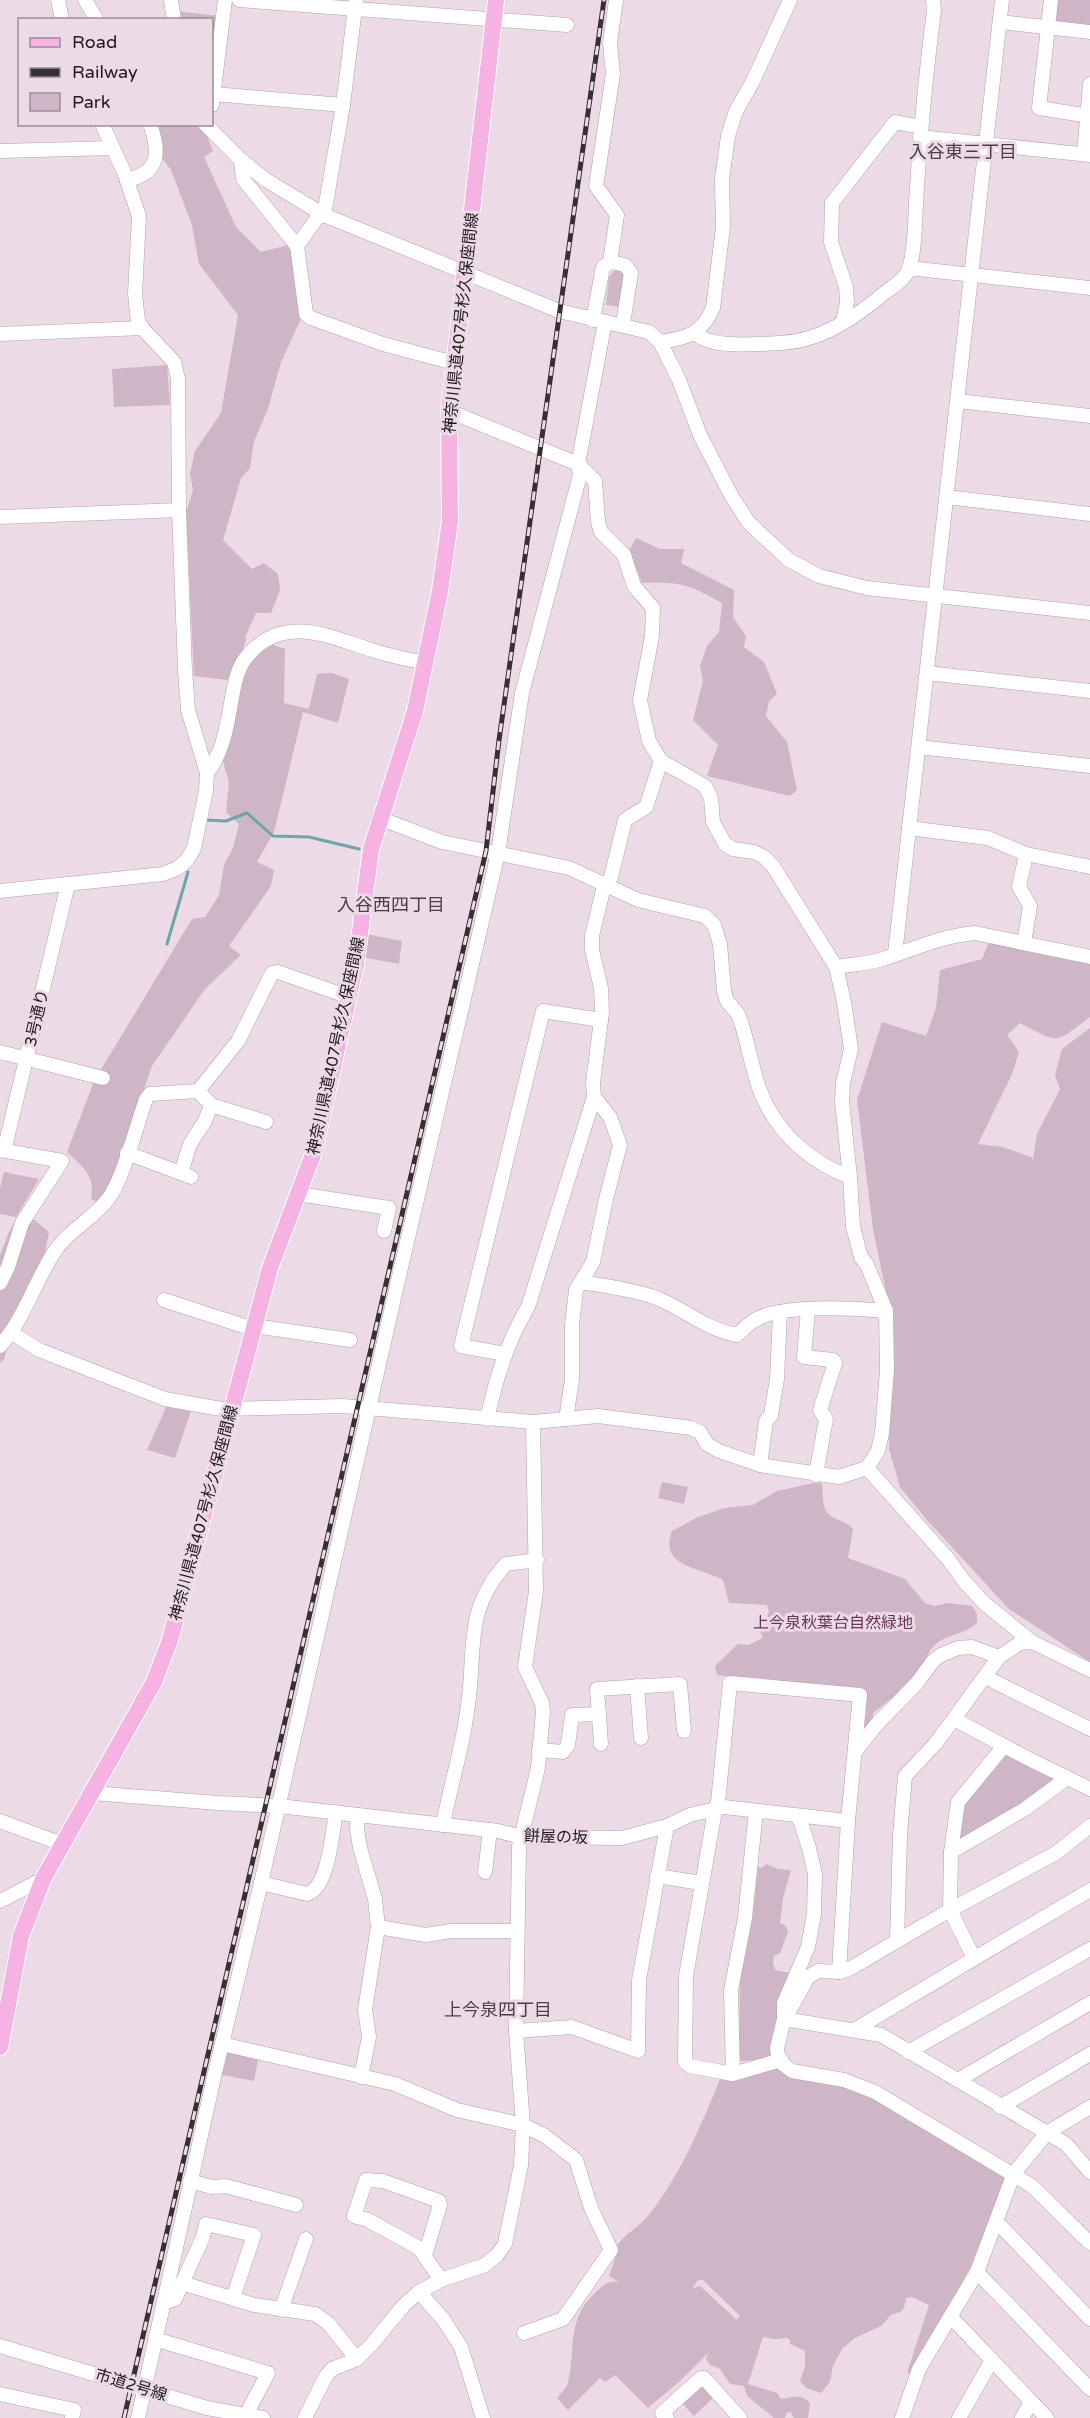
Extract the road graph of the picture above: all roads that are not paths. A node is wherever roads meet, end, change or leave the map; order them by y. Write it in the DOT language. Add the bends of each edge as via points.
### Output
graph roads {
  1 [pos="58,0"];
  2 [pos="85,0"];
  3 [pos="171,0"];
  4 [pos="225,0"];
  5 [pos="239,0"];
  6 [pos="496,0"];
  7 [pos="616,0"];
  8 [pos="790,0"];
  9 [pos="933,0"];
  10 [pos="1002,0"];
  11 [pos="1051,0"];
  12 [pos="356,4"];
  13 [pos="62,18"];
  14 [pos="95,18"];
  15 [pos="174,18"];
  16 [pos="494,19"];
  17 [pos="1000,22"];
  18 [pos="567,25"];
  19 [pos="1047,27"];
  20 [pos="1090,32"];
  21 [pos="1090,84"];
  22 [pos="213,103"];
  23 [pos="343,105"];
  24 [pos="1088,115"];
  25 [pos="103,126"];
  26 [pos="151,126"];
  27 [pos="207,126"];
  28 [pos="921,132"];
  29 [pos="986,144"];
  30 [pos="113,148"];
  31 [pos="0,151"];
  32 [pos="1087,155"];
  33 [pos="241,160"];
  34 [pos="127,180"];
  35 [pos="324,215"];
  36 [pos="297,246"];
  37 [pos="610,262"];
  38 [pos="909,268"];
  39 [pos="464,271"];
  40 [pos="972,274"];
  41 [pos="1090,288"];
  42 [pos="599,321"];
  43 [pos="843,322"];
  44 [pos="623,324"];
  45 [pos="142,328"];
  46 [pos="695,333"];
  47 [pos="0,334"];
  48 [pos="660,342"];
  49 [pos="454,363"];
  50 [pos="958,401"];
  51 [pos="449,411"];
  52 [pos="1090,416"];
  53 [pos="578,464"];
  54 [pos="947,497"];
  55 [pos="179,510"];
  56 [pos="1090,514"];
  57 [pos="0,517"];
  58 [pos="936,596"];
  59 [pos="1090,613"];
  60 [pos="425,663"];
  61 [pos="927,673"];
  62 [pos="1090,691"];
  63 [pos="919,747"];
  64 [pos="661,761"];
  65 [pos="1090,766"];
  66 [pos="207,773"];
  67 [pos="379,818"];
  68 [pos="909,828"];
  69 [pos="498,853"];
  70 [pos="1026,854"];
  71 [pos="1090,867"];
  72 [pos="68,884"];
  73 [pos="606,884"];
  74 [pos="0,891"];
  75 [pos="1024,943"];
  76 [pos="895,954"];
  77 [pos="1090,957"];
  78 [pos="836,967"];
  79 [pos="349,996"];
  80 [pos="601,1020"];
  81 [pos="0,1052"];
  82 [pos="27,1058"];
  83 [pos="103,1078"];
  84 [pos="198,1091"];
  85 [pos="594,1097"];
  86 [pos="211,1105"];
  87 [pos="266,1122"];
  88 [pos="2,1150"];
  89 [pos="127,1153"];
  90 [pos="850,1177"];
  91 [pos="298,1194"];
  92 [pos="384,1231"];
  93 [pos="581,1282"];
  94 [pos="0,1283"];
  95 [pos="164,1300"];
  96 [pos="808,1309"];
  97 [pos="886,1311"];
  98 [pos="780,1312"];
  99 [pos="254,1328"];
  100 [pos="5,1340"];
  101 [pos="350,1340"];
  102 [pos="505,1354"];
  103 [pos="233,1409"];
  104 [pos="370,1409"];
  105 [pos="487,1419"];
  106 [pos="566,1419"];
  107 [pos="533,1422"];
  108 [pos="760,1465"];
  109 [pos="867,1468"];
  110 [pos="816,1475"];
  111 [pos="537,1560"];
  112 [pos="1032,1642"];
  113 [pos="999,1657"];
  114 [pos="1090,1670"];
  115 [pos="985,1677"];
  116 [pos="637,1686"];
  117 [pos="598,1714"];
  118 [pos="954,1719"];
  119 [pos="1090,1729"];
  120 [pos="684,1731"];
  121 [pos="641,1738"];
  122 [pos="601,1744"];
  123 [pos="1004,1746"];
  124 [pos="539,1750"];
  125 [pos="855,1752"];
  126 [pos="1067,1778"];
  127 [pos="1090,1789"];
  128 [pos="92,1793"];
  129 [pos="279,1806"];
  130 [pos="715,1810"];
  131 [pos="756,1810"];
  132 [pos="336,1812"];
  133 [pos="358,1815"];
  134 [pos="799,1817"];
  135 [pos="0,1821"];
  136 [pos="848,1821"];
  137 [pos="443,1825"];
  138 [pos="667,1826"];
  139 [pos="1090,1826"];
  140 [pos="490,1830"];
  141 [pos="521,1837"];
  142 [pos="62,1844"];
  143 [pos="951,1852"];
  144 [pos="485,1872"];
  145 [pos="657,1876"];
  146 [pos="43,1879"];
  147 [pos="261,1883"];
  148 [pos="701,1883"];
  149 [pos="1090,1890"];
  150 [pos="0,1901"];
  151 [pos="950,1910"];
  152 [pos="378,1928"];
  153 [pos="517,1931"];
  154 [pos="897,1941"];
  155 [pos="1090,1949"];
  156 [pos="974,1958"];
  157 [pos="839,1972"];
  158 [pos="1090,2003"];
  159 [pos="784,2019"];
  160 [pos="854,2030"];
  161 [pos="516,2031"];
  162 [pos="222,2044"];
  163 [pos="0,2047"];
  164 [pos="909,2052"];
  165 [pos="1090,2054"];
  166 [pos="781,2060"];
  167 [pos="733,2074"];
  168 [pos="361,2077"];
  169 [pos="958,2080"];
  170 [pos="1000,2107"];
  171 [pos="1090,2107"];
  172 [pos="523,2125"];
  173 [pos="1047,2133"];
  174 [pos="1090,2171"];
  175 [pos="1014,2173"];
  176 [pos="190,2181"];
  177 [pos="296,2205"];
  178 [pos="997,2222"];
  179 [pos="306,2239"];
  180 [pos="1090,2244"];
  181 [pos="425,2255"];
  182 [pos="977,2271"];
  183 [pos="441,2280"];
  184 [pos="183,2283"];
  185 [pos="419,2292"];
  186 [pos="233,2298"];
  187 [pos="164,2303"];
  188 [pos="281,2310"];
  189 [pos="951,2316"];
  190 [pos="1090,2319"];
  191 [pos="524,2333"];
  192 [pos="155,2339"];
  193 [pos="0,2346"];
  194 [pos="357,2359"];
  195 [pos="993,2360"];
  196 [pos="144,2389"];
  197 [pos="1090,2390"];
  198 [pos="0,2394"];
  199 [pos="1031,2402"];
  200 [pos="246,2415"];
  201 [pos="72,2418"];
  202 [pos="138,2418"];
  203 [pos="263,2418"];
  204 [pos="306,2418"];
  205 [pos="483,2418"];
  206 [pos="666,2418"];
  207 [pos="740,2418"];
  208 [pos="903,2418"];
  209 [pos="959,2418"];
  210 [pos="1022,2418"];
  211 [pos="1047,2418"];
  1 -- 13 [label="street"];
  2 -- 14 [label="street"];
  3 -- 15 [label="street"];
  4 -- 22 [label="street"];
  5 -- 12 [label="street"];
  6 -- 16 [label="main road, 神奈川県道407号杉久保座間線"];
  7 -- 37 [label="street" via="610,43 613,74 596,186 617,215"];
  8 -- 46 [label="street" via="736,111 728,136 713,308"];
  9 -- 28 [label="street"];
  10 -- 17 [label="street"];
  11 -- 19 [label="street"];
  12 -- 16 [label="street"];
  12 -- 23 [label="street"];
  16 -- 18 [label="street"];
  16 -- 39 [label="main road, 神奈川県道407号杉久保座間線"];
  17 -- 19 [label="street"];
  17 -- 29 [label="street"];
  19 -- 20 [label="street"];
  19 -- 24 [label="street" via="1039,108"];
  21 -- 24 [label="street"];
  22 -- 23 [label="street"];
  23 -- 35 [label="street"];
  24 -- 32 [label="street"];
  25 -- 30 [label="street"];
  26 -- 34 [label="street" via="158,150 153,164 143,176"];
  27 -- 33 [label="street"];
  28 -- 29 [label="street"];
  28 -- 38 [label="street"];
  28 -- 43 [label="street" via="895,122 832,203 831,242 846,287"];
  29 -- 32 [label="street"];
  29 -- 40 [label="street"];
  30 -- 31 [label="street"];
  30 -- 34 [label="street"];
  33 -- 35 [label="street"];
  33 -- 36 [label="street" via="243,179"];
  34 -- 45 [label="street" via="140,223 135,303"];
  35 -- 36 [label="street" via="317,218"];
  35 -- 39 [label="street"];
  36 -- 49 [label="street" via="306,314 311,318 383,344"];
  37 -- 42 [label="street" via="603,267"];
  37 -- 44 [label="street" via="625,265 631,273"];
  38 -- 40 [label="street"];
  38 -- 43 [label="street" via="904,277 865,310"];
  39 -- 42 [label="street" via="559,311"];
  39 -- 49 [label="main road, 神奈川県道407号杉久保座間線"];
  40 -- 41 [label="street"];
  40 -- 50 [label="street"];
  42 -- 44 [label="street"];
  42 -- 53 [label="street"];
  43 -- 46 [label="street" via="828,332 792,343 711,342"];
  44 -- 48 [label="street" via="649,332"];
  45 -- 47 [label="street"];
  45 -- 55 [label="street" via="174,362 178,379"];
  46 -- 48 [label="street"];
  48 -- 58 [label="street" via="723,483 749,523 769,543 789,560 819,576 867,588"];
  49 -- 51 [label="main road, 神奈川県道407号杉久保座間線"];
  50 -- 52 [label="street"];
  50 -- 54 [label="street"];
  51 -- 53 [label="street"];
  51 -- 60 [label="main road, 神奈川県道407号杉久保座間線" via="450,521"];
  53 -- 64 [label="street" via="595,482 602,532 624,555 634,586 653,608 640,699 650,741"];
  53 -- 69 [label="street" via="580,475 522,693"];
  54 -- 56 [label="street"];
  54 -- 58 [label="street"];
  55 -- 57 [label="street"];
  55 -- 66 [label="street" via="188,710"];
  58 -- 59 [label="street"];
  58 -- 61 [label="street"];
  60 -- 66 [label="street" via="297,630 266,638 240,663 220,753"];
  60 -- 67 [label="main road, 神奈川県道407号杉久保座間線" via="415,711"];
  61 -- 62 [label="street"];
  61 -- 63 [label="street"];
  63 -- 65 [label="street"];
  63 -- 68 [label="street"];
  64 -- 73 [label="street" via="646,807 625,820"];
  64 -- 78 [label="street" via="705,786 710,792 713,822 725,844 764,857"];
  66 -- 72 [label="street" via="190,866 163,874"];
  67 -- 69 [label="street" via="442,842"];
  67 -- 79 [label="main road, 神奈川県道407号杉久保座間線" via="368,863"];
  68 -- 70 [label="street" via="988,837"];
  68 -- 76 [label="street"];
  69 -- 73 [label="street" via="569,868"];
  69 -- 104 [label="street"];
  70 -- 71 [label="street"];
  70 -- 75 [label="street" via="1018,887 1030,906"];
  72 -- 74 [label="street"];
  72 -- 82 [label="street, 3号通り"];
  73 -- 80 [label="street" via="592,936 601,988"];
  73 -- 90 [label="street" via="638,900 705,916 714,925 720,944 724,991 738,1014 767,1106 782,1129 813,1159"];
  75 -- 76 [label="street" via="975,933 924,943"];
  75 -- 77 [label="street"];
  76 -- 78 [label="street"];
  78 -- 90 [label="street" via="850,1049 842,1102"];
  79 -- 84 [label="street" via="272,973 238,1041"];
  79 -- 91 [label="main road, 神奈川県道407号杉久保座間線" via="314,1152"];
  80 -- 85 [label="street" via="592,1083"];
  80 -- 102 [label="street" via="543,1011 461,1346"];
  81 -- 82 [label="street"];
  82 -- 83 [label="street"];
  82 -- 88 [label="street, 3号通り"];
  84 -- 86 [label="street"];
  84 -- 89 [label="street" via="150,1094"];
  85 -- 93 [label="street" via="610,1117 620,1145 593,1262"];
  85 -- 102 [label="street" via="528,1307"];
  86 -- 87 [label="street"];
  86 -- 89 [label="street" via="190,1144 186,1175"];
  88 -- 94 [label="street" via="62,1161 22,1223"];
  89 -- 100 [label="street" via="110,1197 52,1254"];
  90 -- 97 [label="street" via="857,1243"];
  91 -- 92 [label="street" via="388,1208"];
  91 -- 99 [label="main road, 神奈川県道407号杉久保座間線" via="270,1268"];
  93 -- 98 [label="street" via="654,1297 720,1332 737,1335 755,1319"];
  93 -- 106 [label="street" via="576,1290 572,1325 572,1380"];
  95 -- 99 [label="street"];
  96 -- 97 [label="street"];
  96 -- 98 [label="street"];
  96 -- 110 [label="street" via="804,1357 835,1363 820,1410 826,1419"];
  97 -- 109 [label="street" via="882,1433 878,1451"];
  98 -- 108 [label="street" via="777,1378"];
  99 -- 101 [label="street"];
  99 -- 103 [label="main road, 神奈川県道407号杉久保座間線"];
  100 -- 103 [label="street" via="165,1399"];
  102 -- 105 [label="street"];
  103 -- 104 [label="street"];
  103 -- 128 [label="main road, 神奈川県道407号杉久保座間線" via="170,1640 154,1682"];
  104 -- 105 [label="street"];
  104 -- 129 [label="street"];
  105 -- 107 [label="street"];
  106 -- 107 [label="street"];
  106 -- 108 [label="street" via="598,1416 691,1428 719,1451"];
  107 -- 111 [label="street"];
  108 -- 110 [label="street"];
  109 -- 110 [label="street" via="839,1477"];
  109 -- 112 [label="street" via="984,1603"];
  111 -- 124 [label="street" via="525,1667 542,1703"];
  111 -- 137 [label="street" via="506,1564 485,1590 478,1607 467,1712"];
  112 -- 113 [label="street" via="1020,1643"];
  112 -- 114 [label="street"];
  113 -- 115 [label="street"];
  113 -- 125 [label="street" via="972,1647 941,1655"];
  115 -- 118 [label="street"];
  115 -- 119 [label="street"];
  116 -- 117 [label="street" via="597,1689"];
  116 -- 120 [label="street" via="680,1684"];
  116 -- 121 [label="street"];
  117 -- 122 [label="street"];
  117 -- 124 [label="street" via="572,1715 568,1745 563,1752"];
  118 -- 123 [label="street"];
  118 -- 154 [label="street" via="905,1776"];
  123 -- 126 [label="street"];
  123 -- 143 [label="street" via="957,1802"];
  124 -- 141 [label="street" via="533,1794"];
  125 -- 130 [label="street" via="860,1695 730,1683"];
  125 -- 136 [label="street"];
  126 -- 127 [label="street"];
  126 -- 143 [label="street" via="1025,1809"];
  128 -- 129 [label="street, 餅屋の坂"];
  128 -- 142 [label="main road, 神奈川県道407号杉久保座間線"];
  129 -- 132 [label="street, 餅屋の坂"];
  129 -- 147 [label="street"];
  130 -- 131 [label="street, 餅屋の坂"];
  130 -- 138 [label="street, 餅屋の坂" via="690,1815"];
  130 -- 148 [label="street"];
  131 -- 134 [label="street, 餅屋の坂"];
  131 -- 167 [label="street" via="745,1918 731,1990"];
  132 -- 133 [label="street, 餅屋の坂"];
  132 -- 147 [label="street" via="327,1860 314,1892 307,1894"];
  133 -- 137 [label="street, 餅屋の坂"];
  133 -- 152 [label="street" via="360,1848 375,1899"];
  134 -- 136 [label="street, 餅屋の坂"];
  134 -- 159 [label="street" via="815,1874 812,1930 784,2002"];
  135 -- 142 [label="street"];
  136 -- 157 [label="street"];
  137 -- 140 [label="street, 餅屋の坂"];
  138 -- 141 [label="street, 餅屋の坂" via="622,1838"];
  138 -- 145 [label="street"];
  139 -- 151 [label="street" via="1056,1853"];
  140 -- 141 [label="street, 餅屋の坂"];
  140 -- 144 [label="street"];
  141 -- 153 [label="street"];
  142 -- 146 [label="main road, 神奈川県道407号杉久保座間線"];
  143 -- 151 [label="street"];
  145 -- 148 [label="street"];
  145 -- 161 [label="street" via="639,1980 638,2051 572,2027"];
  146 -- 150 [label="street"];
  146 -- 163 [label="main road, 神奈川県道407号杉久保座間線" via="21,1936"];
  147 -- 162 [label="street"];
  148 -- 167 [label="street" via="685,1991 685,2062"];
  149 -- 156 [label="street"];
  151 -- 154 [label="street"];
  151 -- 156 [label="street"];
  152 -- 153 [label="street" via="426,1935"];
  152 -- 168 [label="street" via="365,2010 369,2037"];
  153 -- 161 [label="street"];
  154 -- 157 [label="street"];
  155 -- 164 [label="street"];
  156 -- 160 [label="street"];
  157 -- 159 [label="street" via="818,1971 808,1977"];
  158 -- 169 [label="street"];
  159 -- 160 [label="street"];
  159 -- 166 [label="street" via="777,2048"];
  160 -- 164 [label="street" via="881,2035"];
  161 -- 172 [label="street"];
  162 -- 168 [label="street"];
  162 -- 176 [label="street"];
  164 -- 169 [label="street"];
  165 -- 170 [label="street"];
  166 -- 167 [label="street"];
  166 -- 175 [label="street" via="792,2071 844,2080 875,2092"];
  168 -- 172 [label="street" via="394,2084 457,2110"];
  169 -- 170 [label="street"];
  170 -- 173 [label="street"];
  171 -- 173 [label="street"];
  172 -- 183 [label="street" via="521,2165 505,2244 485,2265"];
  172 -- 191 [label="street" via="576,2160 591,2208 611,2250 563,2319"];
  173 -- 174 [label="street" via="1066,2144"];
  173 -- 175 [label="street"];
  175 -- 178 [label="street"];
  175 -- 180 [label="street"];
  176 -- 177 [label="street"];
  176 -- 187 [label="street"];
  178 -- 182 [label="street"];
  178 -- 190 [label="street"];
  179 -- 188 [label="street"];
  181 -- 181 [label="street" via="419,2248 354,2216 366,2180 383,2181 439,2201"];
  181 -- 183 [label="street"];
  182 -- 189 [label="street"];
  182 -- 197 [label="street"];
  183 -- 185 [label="street"];
  184 -- 186 [label="street"];
  184 -- 186 [label="street" via="206,2224 254,2235"];
  184 -- 187 [label="street" via="175,2299"];
  185 -- 194 [label="street"];
  185 -- 205 [label="street" via="461,2347"];
  186 -- 188 [label="street"];
  187 -- 192 [label="street"];
  188 -- 194 [label="street" via="315,2314 328,2323"];
  189 -- 195 [label="street"];
  189 -- 208 [label="street" via="919,2369"];
  192 -- 196 [label="street"];
  192 -- 200 [label="street" via="268,2373"];
  193 -- 196 [label="street, 市道2号線"];
  194 -- 204 [label="street" via="332,2369"];
  195 -- 199 [label="street"];
  195 -- 209 [label="street"];
  196 -- 200 [label="street, 市道2号線"];
  196 -- 202 [label="street"];
  198 -- 201 [label="street" via="74,2410"];
  199 -- 210 [label="street"];
  199 -- 211 [label="street"];
  200 -- 203 [label="street, 市道2号線"];
  206 -- 207 [label="street" via="662,2413 700,2378"];
}
